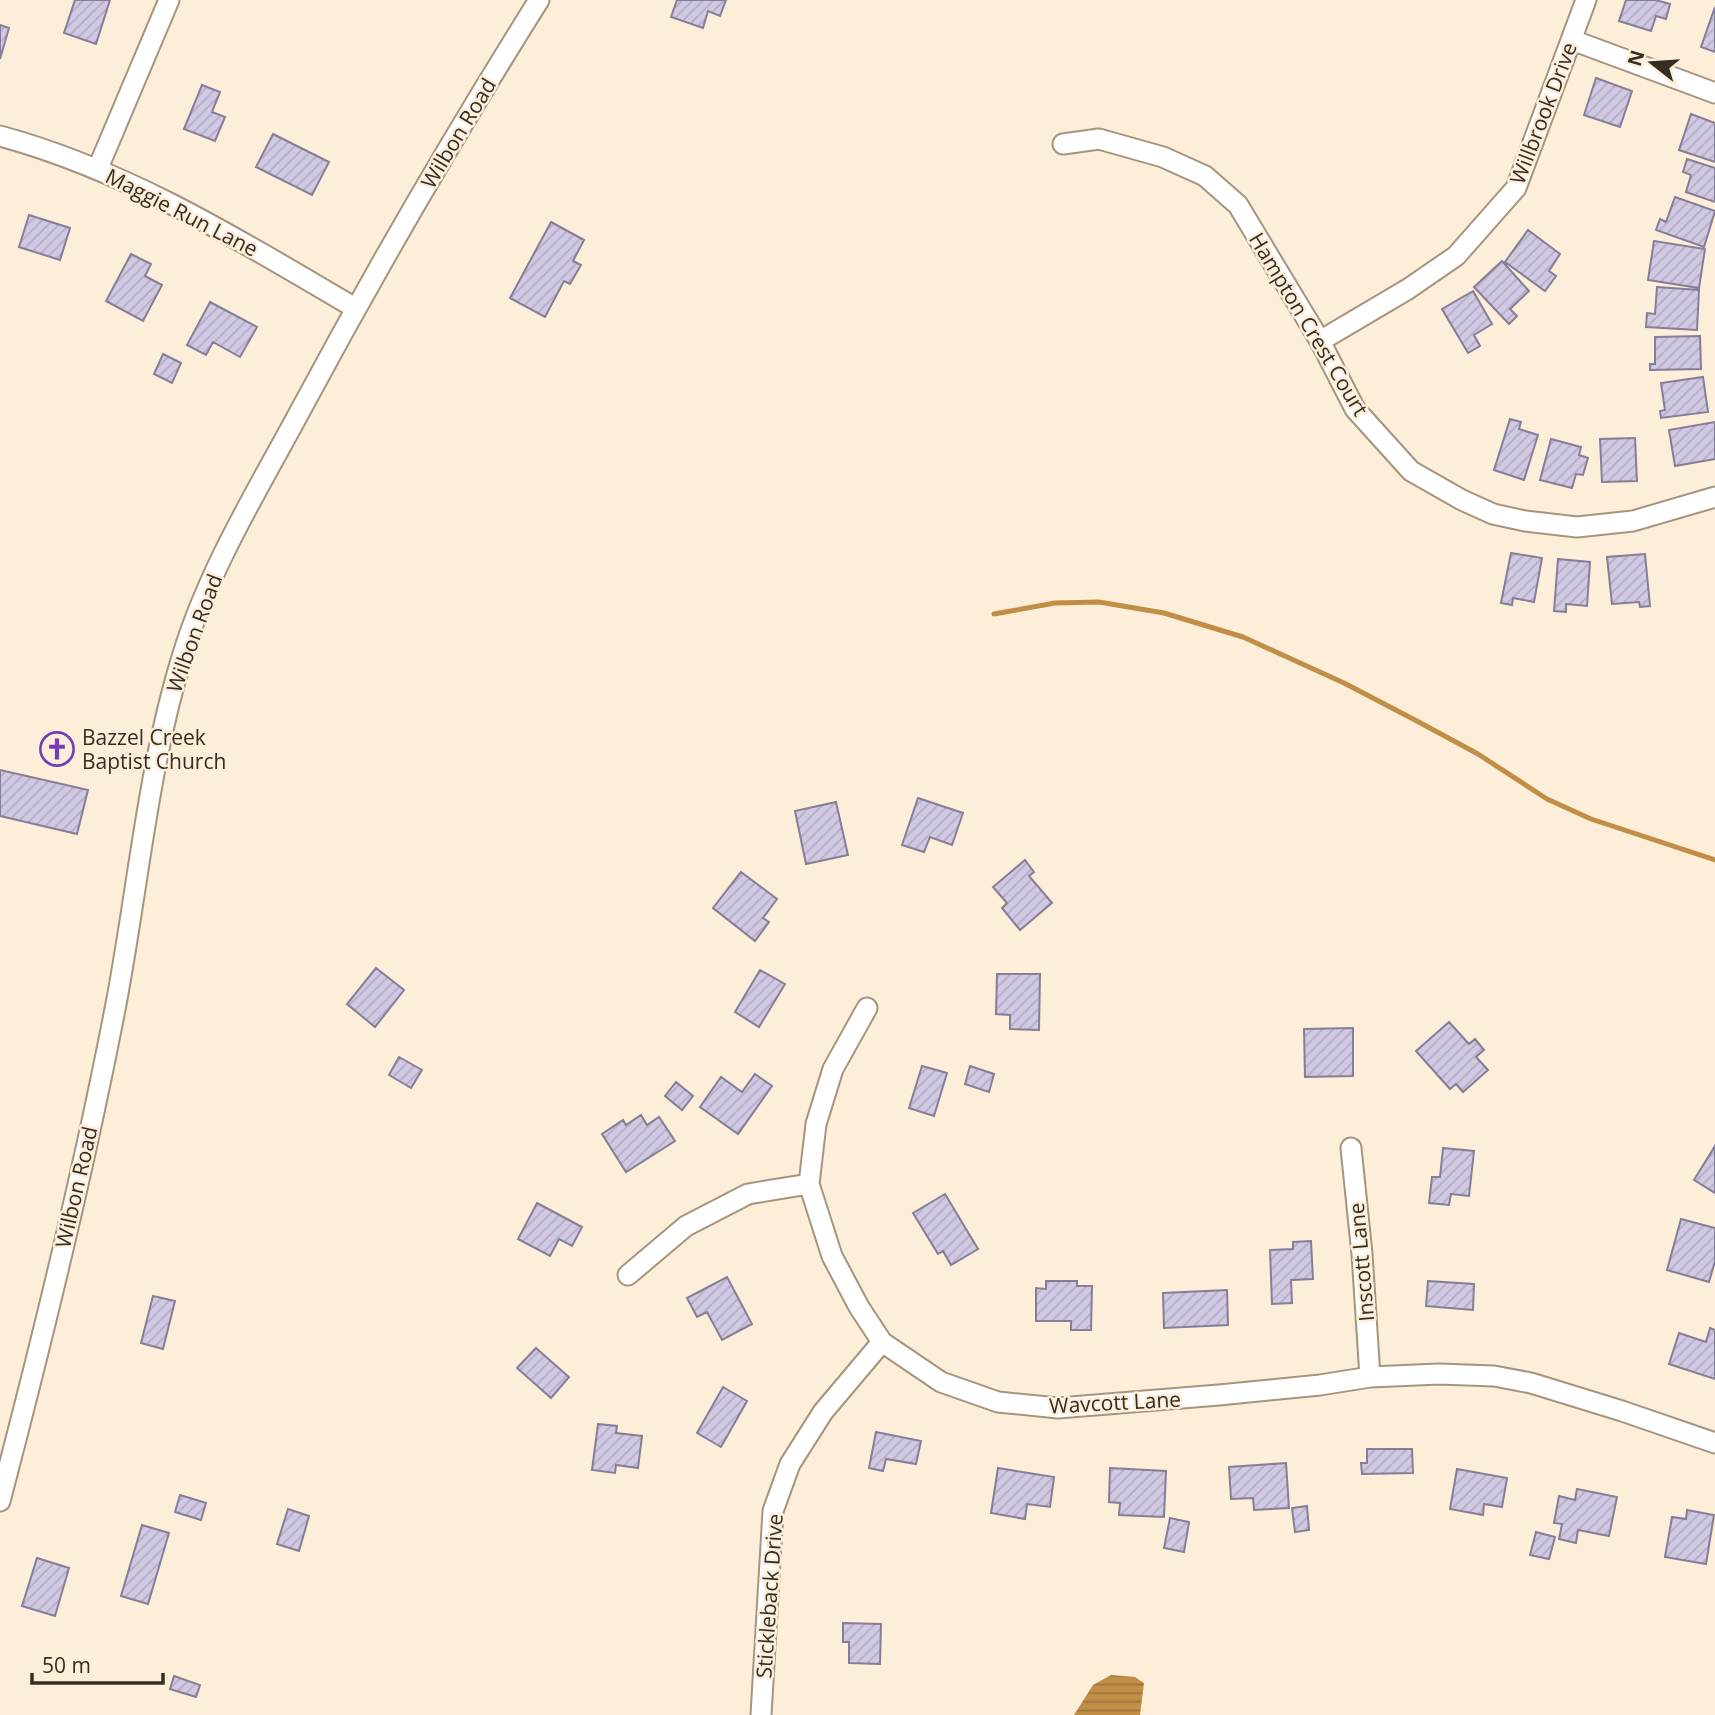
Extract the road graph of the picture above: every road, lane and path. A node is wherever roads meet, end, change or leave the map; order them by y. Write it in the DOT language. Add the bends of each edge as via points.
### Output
graph roads {
  1 [pos="169,0"];
  2 [pos="539,0"];
  3 [pos="1586,0"];
  4 [pos="1572,40"];
  5 [pos="1715,93"];
  6 [pos="0,136"];
  7 [pos="1063,145"];
  8 [pos="98,168"];
  9 [pos="355,308"];
  10 [pos="1320,341"];
  11 [pos="1715,497"];
  12 [pos="867,1008"];
  13 [pos="1351,1148"];
  14 [pos="809,1184"];
  15 [pos="628,1275"];
  16 [pos="882,1342"];
  17 [pos="1370,1377"];
  18 [pos="1715,1443"];
  19 [pos="0,1501"];
  20 [pos="761,1715"];
  1 -- 8 [label="street"];
  2 -- 9 [label="street, Wilbon Road"];
  3 -- 4 [label="street, Willbrook Drive"];
  4 -- 5 [label="street"];
  4 -- 10 [label="street, Willbrook Drive" via="1516,188 1456,256"];
  6 -- 8 [label="street, Maggie Run Lane"];
  7 -- 10 [label="street, Hampton Crest Court" via="1099,139 1163,156 1205,176 1238,205"];
  8 -- 9 [label="street, Maggie Run Lane" via="235,237"];
  9 -- 19 [label="street, Wilbon Road" via="216,571 183,654 163,726 127,947 87,1140"];
  10 -- 11 [label="street, Hampton Crest Court" via="1355,409 1411,471 1493,514 1577,527 1662,514"];
  12 -- 14 [label="street, Wavcott Lane" via="833,1069 816,1124"];
  13 -- 17 [label="street, Inscott Lane"];
  14 -- 15 [label="street" via="748,1194 686,1226"];
  14 -- 16 [label="street, Wavcott Lane" via="832,1256"];
  16 -- 17 [label="street, Wavcott Lane" via="941,1382 998,1402 1058,1408"];
  16 -- 20 [label="street, Stickleback Drive" via="823,1412 790,1464 774,1511"];
  17 -- 18 [label="street, Wavcott Lane" via="1494,1376 1622,1411"];
}
